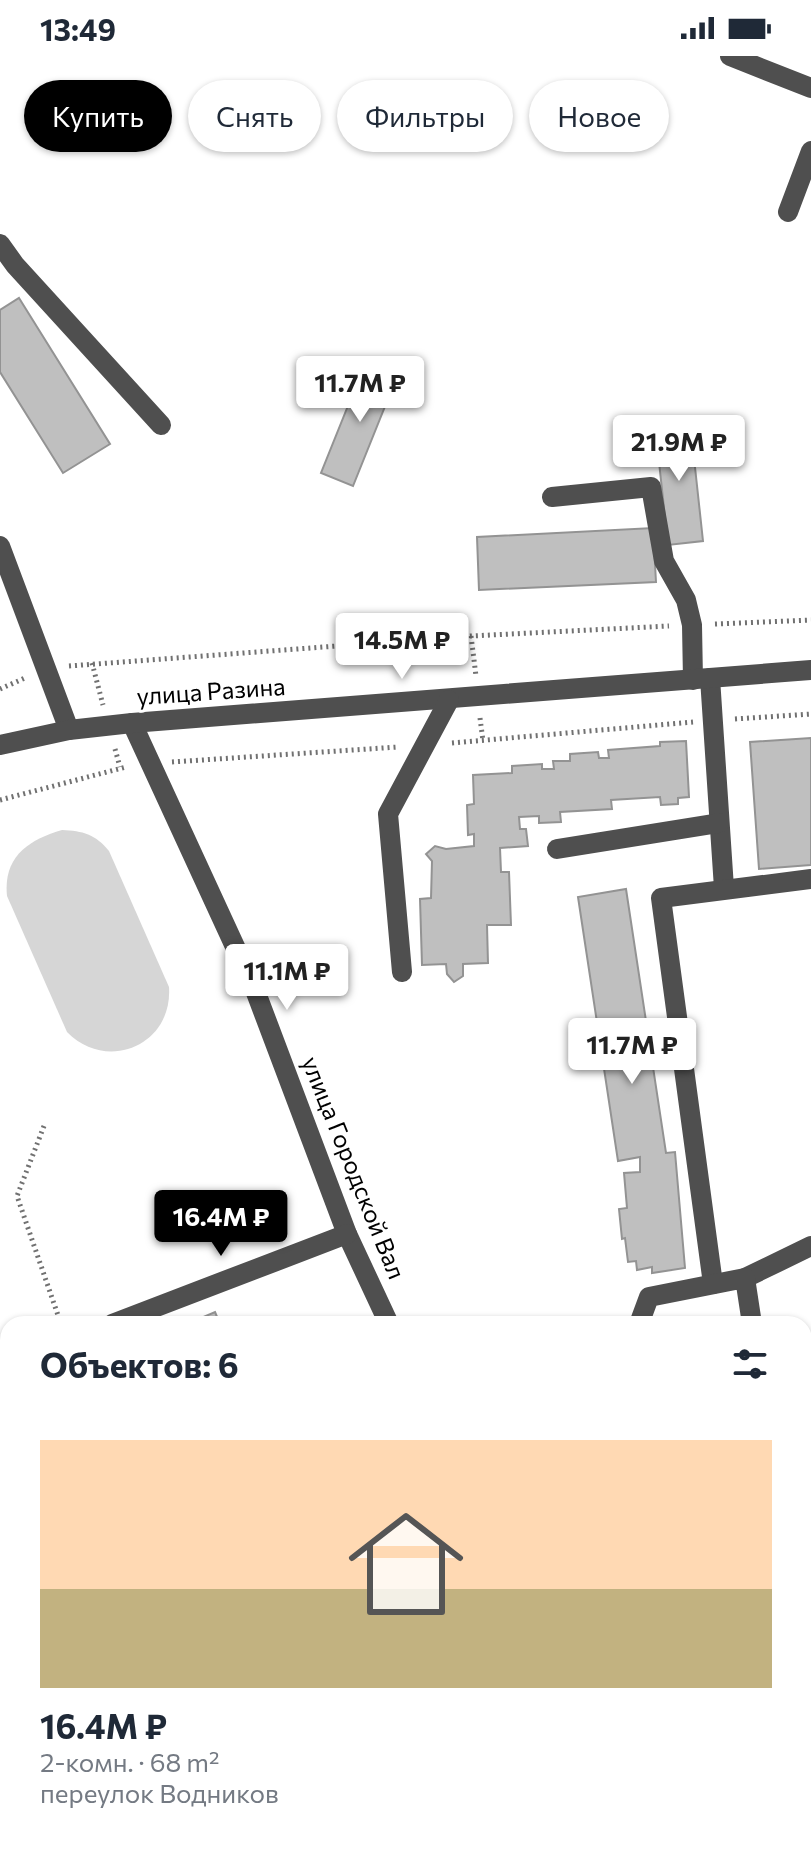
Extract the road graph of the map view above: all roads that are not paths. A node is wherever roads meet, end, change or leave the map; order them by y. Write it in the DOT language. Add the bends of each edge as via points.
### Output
graph roads {
  1 [pos="730,56"];
  2 [pos="811,88"];
  3 [pos="811,151"];
  4 [pos="788,212"];
  5 [pos="0,244"];
  6 [pos="161,425"];
  7 [pos="552,497"];
  8 [pos="0,546"];
  9 [pos="811,670"];
  10 [pos="701,679"];
  11 [pos="449,700"];
  12 [pos="132,723"];
  13 [pos="69,730"];
  14 [pos="0,745"];
  15 [pos="719,823"];
  16 [pos="557,849"];
  17 [pos="811,879"];
  18 [pos="724,888"];
  19 [pos="402,972"];
  20 [pos="347,1234"];
  21 [pos="811,1246"];
  22 [pos="745,1278"];
  23 [pos="713,1284"];
  24 [pos="133,1316"];
  25 [pos="385,1316"];
  26 [pos="642,1316"];
  27 [pos="751,1316"];
  1 -- 2 [label="street"];
  3 -- 4 [label="street"];
  5 -- 6 [label="street"];
  7 -- 10 [label="street" via="651,487 664,561 686,600"];
  8 -- 13 [label="street"];
  9 -- 10 [label="street, улица Разина"];
  10 -- 11 [label="street, улица Разина"];
  10 -- 15 [label="street"];
  11 -- 12 [label="street, улица Разина"];
  11 -- 19 [label="street" via="388,814"];
  12 -- 13 [label="street, улица Разина"];
  12 -- 20 [label="street, улица Городской Вал" via="255,990"];
  13 -- 14 [label="street, улица Разина"];
  15 -- 16 [label="street"];
  15 -- 18 [label="street"];
  17 -- 18 [label="street"];
  18 -- 23 [label="street" via="661,898"];
  20 -- 24 [label="street"];
  20 -- 25 [label="street, улица Городской Вал"];
  21 -- 22 [label="street"];
  22 -- 23 [label="street"];
  22 -- 27 [label="street"];
  23 -- 26 [label="street" via="649,1297"];
}
